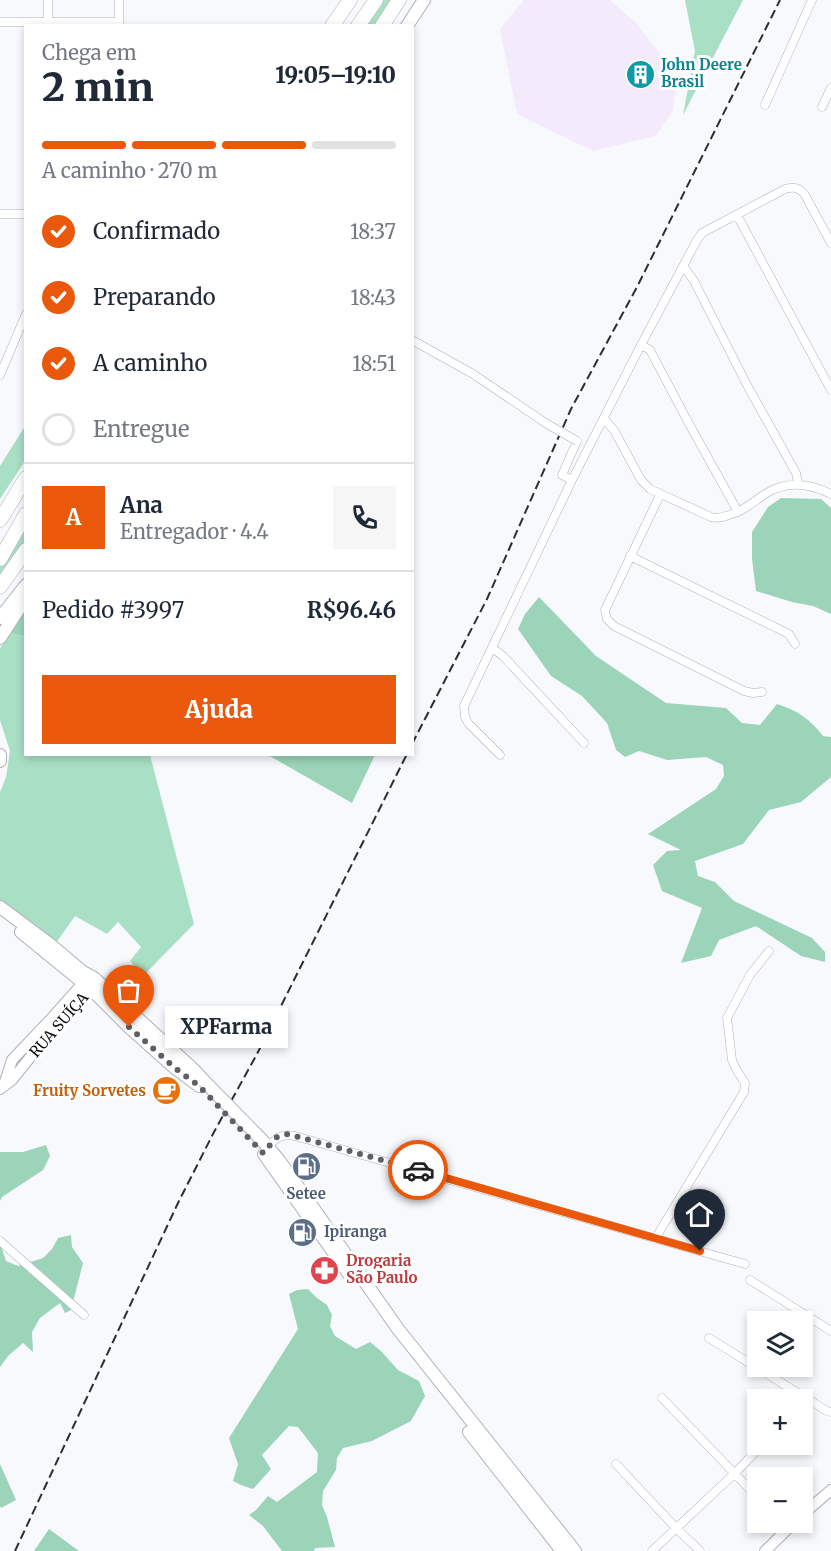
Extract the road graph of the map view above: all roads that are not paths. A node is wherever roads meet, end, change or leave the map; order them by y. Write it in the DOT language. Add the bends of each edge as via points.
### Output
graph roads {
  1 [pos="48,0"];
  2 [pos="119,0"];
  3 [pos="349,0"];
  4 [pos="376,0"];
  5 [pos="399,0"];
  6 [pos="424,0"];
  7 [pos="812,0"];
  8 [pos="0,22"];
  9 [pos="48,24"];
  10 [pos="119,24"];
  11 [pos="333,24"];
  12 [pos="359,24"];
  13 [pos="383,24"];
  14 [pos="408,24"];
  15 [pos="831,88"];
  16 [pos="765,105"];
  17 [pos="822,107"];
  18 [pos="0,214"];
  19 [pos="24,214"];
  20 [pos="737,215"];
  21 [pos="831,243"];
  22 [pos="684,267"];
  23 [pos="24,319"];
  24 [pos="414,341"];
  25 [pos="641,345"];
  26 [pos="827,374"];
  27 [pos="0,375"];
  28 [pos="831,390"];
  29 [pos="604,419"];
  30 [pos="572,480"];
  31 [pos="24,481"];
  32 [pos="798,483"];
  33 [pos="831,494"];
  34 [pos="660,495"];
  35 [pos="738,512"];
  36 [pos="24,517"];
  37 [pos="0,519"];
  38 [pos="24,524"];
  39 [pos="24,553"];
  40 [pos="630,556"];
  41 [pos="0,559"];
  42 [pos="0,587"];
  43 [pos="24,588"];
  44 [pos="24,601"];
  45 [pos="0,618"];
  46 [pos="0,638"];
  47 [pos="795,644"];
  48 [pos="492,648"];
  49 [pos="762,692"];
  50 [pos="584,743"];
  51 [pos="0,755"];
  52 [pos="500,755"];
  53 [pos="0,761"];
  54 [pos="0,907"];
  55 [pos="0,917"];
  56 [pos="769,951"];
  57 [pos="86,981"];
  58 [pos="112,994"];
  59 [pos="202,1084"];
  60 [pos="2,1087"];
  61 [pos="262,1146"];
  62 [pos="655,1239"];
  63 [pos="0,1241"];
  64 [pos="745,1264"];
  65 [pos="750,1280"];
  66 [pos="84,1315"];
  67 [pos="831,1330"];
  68 [pos="709,1338"];
  69 [pos="662,1398"];
  70 [pos="831,1412"];
  71 [pos="752,1455"];
  72 [pos="616,1464"];
  73 [pos="734,1474"];
  74 [pos="747,1487"];
  75 [pos="831,1490"];
  76 [pos="813,1506"];
  77 [pos="676,1528"];
  78 [pos="781,1533"];
  79 [pos="562,1551"];
  80 [pos="575,1551"];
  81 [pos="652,1551"];
  82 [pos="700,1551"];
  83 [pos="765,1551"];
  1 -- 9 [label="street"];
  2 -- 10 [label="street"];
  3 -- 11 [label="highway"];
  4 -- 12 [label="highway"];
  5 -- 13 [label="highway"];
  6 -- 14 [label="main road"];
  7 -- 16 [label="street"];
  8 -- 9 [label="street"];
  9 -- 10 [label="street"];
  15 -- 17 [label="street"];
  18 -- 19 [label="street"];
  20 -- 21 [label="street" via="785,189 796,188 806,195"];
  20 -- 22 [label="street" via="702,233"];
  20 -- 26 [label="street"];
  22 -- 25 [label="street"];
  22 -- 32 [label="street"];
  23 -- 27 [label="street"];
  24 -- 30 [label="street, bridge" via="576,441 562,475"];
  25 -- 29 [label="street"];
  25 -- 35 [label="street" via="650,350"];
  26 -- 28 [label="street"];
  29 -- 30 [label="street"];
  29 -- 34 [label="street" via="615,430 645,484"];
  30 -- 48 [label="street"];
  31 -- 37 [label="highway"];
  32 -- 33 [label="street"];
  32 -- 35 [label="street" via="766,493"];
  34 -- 35 [label="street" via="716,518"];
  34 -- 40 [label="street"];
  36 -- 41 [label="highway"];
  38 -- 41 [label="highway"];
  39 -- 42 [label="highway"];
  40 -- 47 [label="street" via="789,634"];
  40 -- 49 [label="street" via="605,610 607,619 744,691"];
  43 -- 45 [label="main road"];
  44 -- 46 [label="main road"];
  48 -- 50 [label="street"];
  48 -- 52 [label="street" via="464,706 468,723"];
  51 -- 53 [label="main road"];
  54 -- 57 [label="main road" via="51,945"];
  55 -- 57 [label="main road"];
  56 -- 62 [label="street" via="750,975 726,1018 732,1060 745,1083 744,1092"];
  57 -- 58 [label="main road"];
  57 -- 58 [label="main road" via="94,978"];
  57 -- 59 [label="main road" via="136,1034 175,1068"];
  57 -- 60 [label="street, RUA SUÍÇA" via="24,1057 12,1060"];
  58 -- 59 [label="main road" via="195,1071"];
  59 -- 61 [label="main road"];
  61 -- 62 [label="street" via="288,1134"];
  61 -- 79 [label="main road" via="393,1335"];
  61 -- 80 [label="main road" via="303,1193 398,1329"];
  62 -- 64 [label="street"];
  63 -- 66 [label="street"];
  65 -- 67 [label="street"];
  68 -- 70 [label="street"];
  69 -- 73 [label="street"];
  71 -- 73 [label="street"];
  72 -- 77 [label="street"];
  73 -- 74 [label="street"];
  73 -- 77 [label="street"];
  75 -- 76 [label="street"];
  77 -- 81 [label="street"];
  77 -- 82 [label="street"];
  78 -- 83 [label="street"];
}
